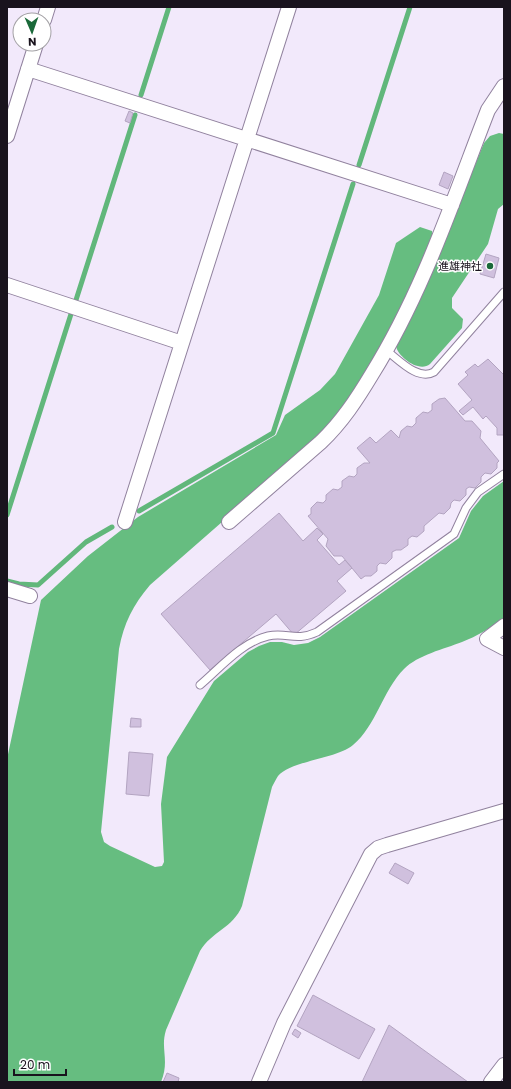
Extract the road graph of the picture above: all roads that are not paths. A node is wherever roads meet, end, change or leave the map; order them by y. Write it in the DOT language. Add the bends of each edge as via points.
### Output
graph roads {
  1 [pos="289,7"];
  2 [pos="33,52"];
  3 [pos="28,69"];
  4 [pos="504,86"];
  5 [pos="7,136"];
  6 [pos="246,140"];
  7 [pos="452,205"];
  8 [pos="7,285"];
  9 [pos="504,292"];
  10 [pos="182,343"];
  11 [pos="386,351"];
  12 [pos="504,474"];
  13 [pos="125,522"];
  14 [pos="229,522"];
  15 [pos="7,589"];
  16 [pos="30,596"];
  17 [pos="504,626"];
  18 [pos="504,648"];
  19 [pos="200,685"];
  20 [pos="504,811"];
  21 [pos="259,1082"];
  1 -- 6 [label="street"];
  2 -- 3 [label="street"];
  3 -- 5 [label="street"];
  3 -- 6 [label="street"];
  4 -- 7 [label="street" via="488,110"];
  6 -- 7 [label="street"];
  6 -- 10 [label="street"];
  7 -- 11 [label="street" via="421,284"];
  8 -- 10 [label="street"];
  9 -- 11 [label="lane" via="434,372 418,373"];
  10 -- 13 [label="street"];
  11 -- 14 [label="street" via="354,404 333,430"];
  12 -- 19 [label="lane" via="478,492 466,508 454,534 316,632 306,637 269,636 256,640 244,647"];
  15 -- 16 [label="street"];
  17 -- 18 [label="street" via="487,639"];
  20 -- 21 [label="street" via="387,845 371,854 284,1023"];
}
